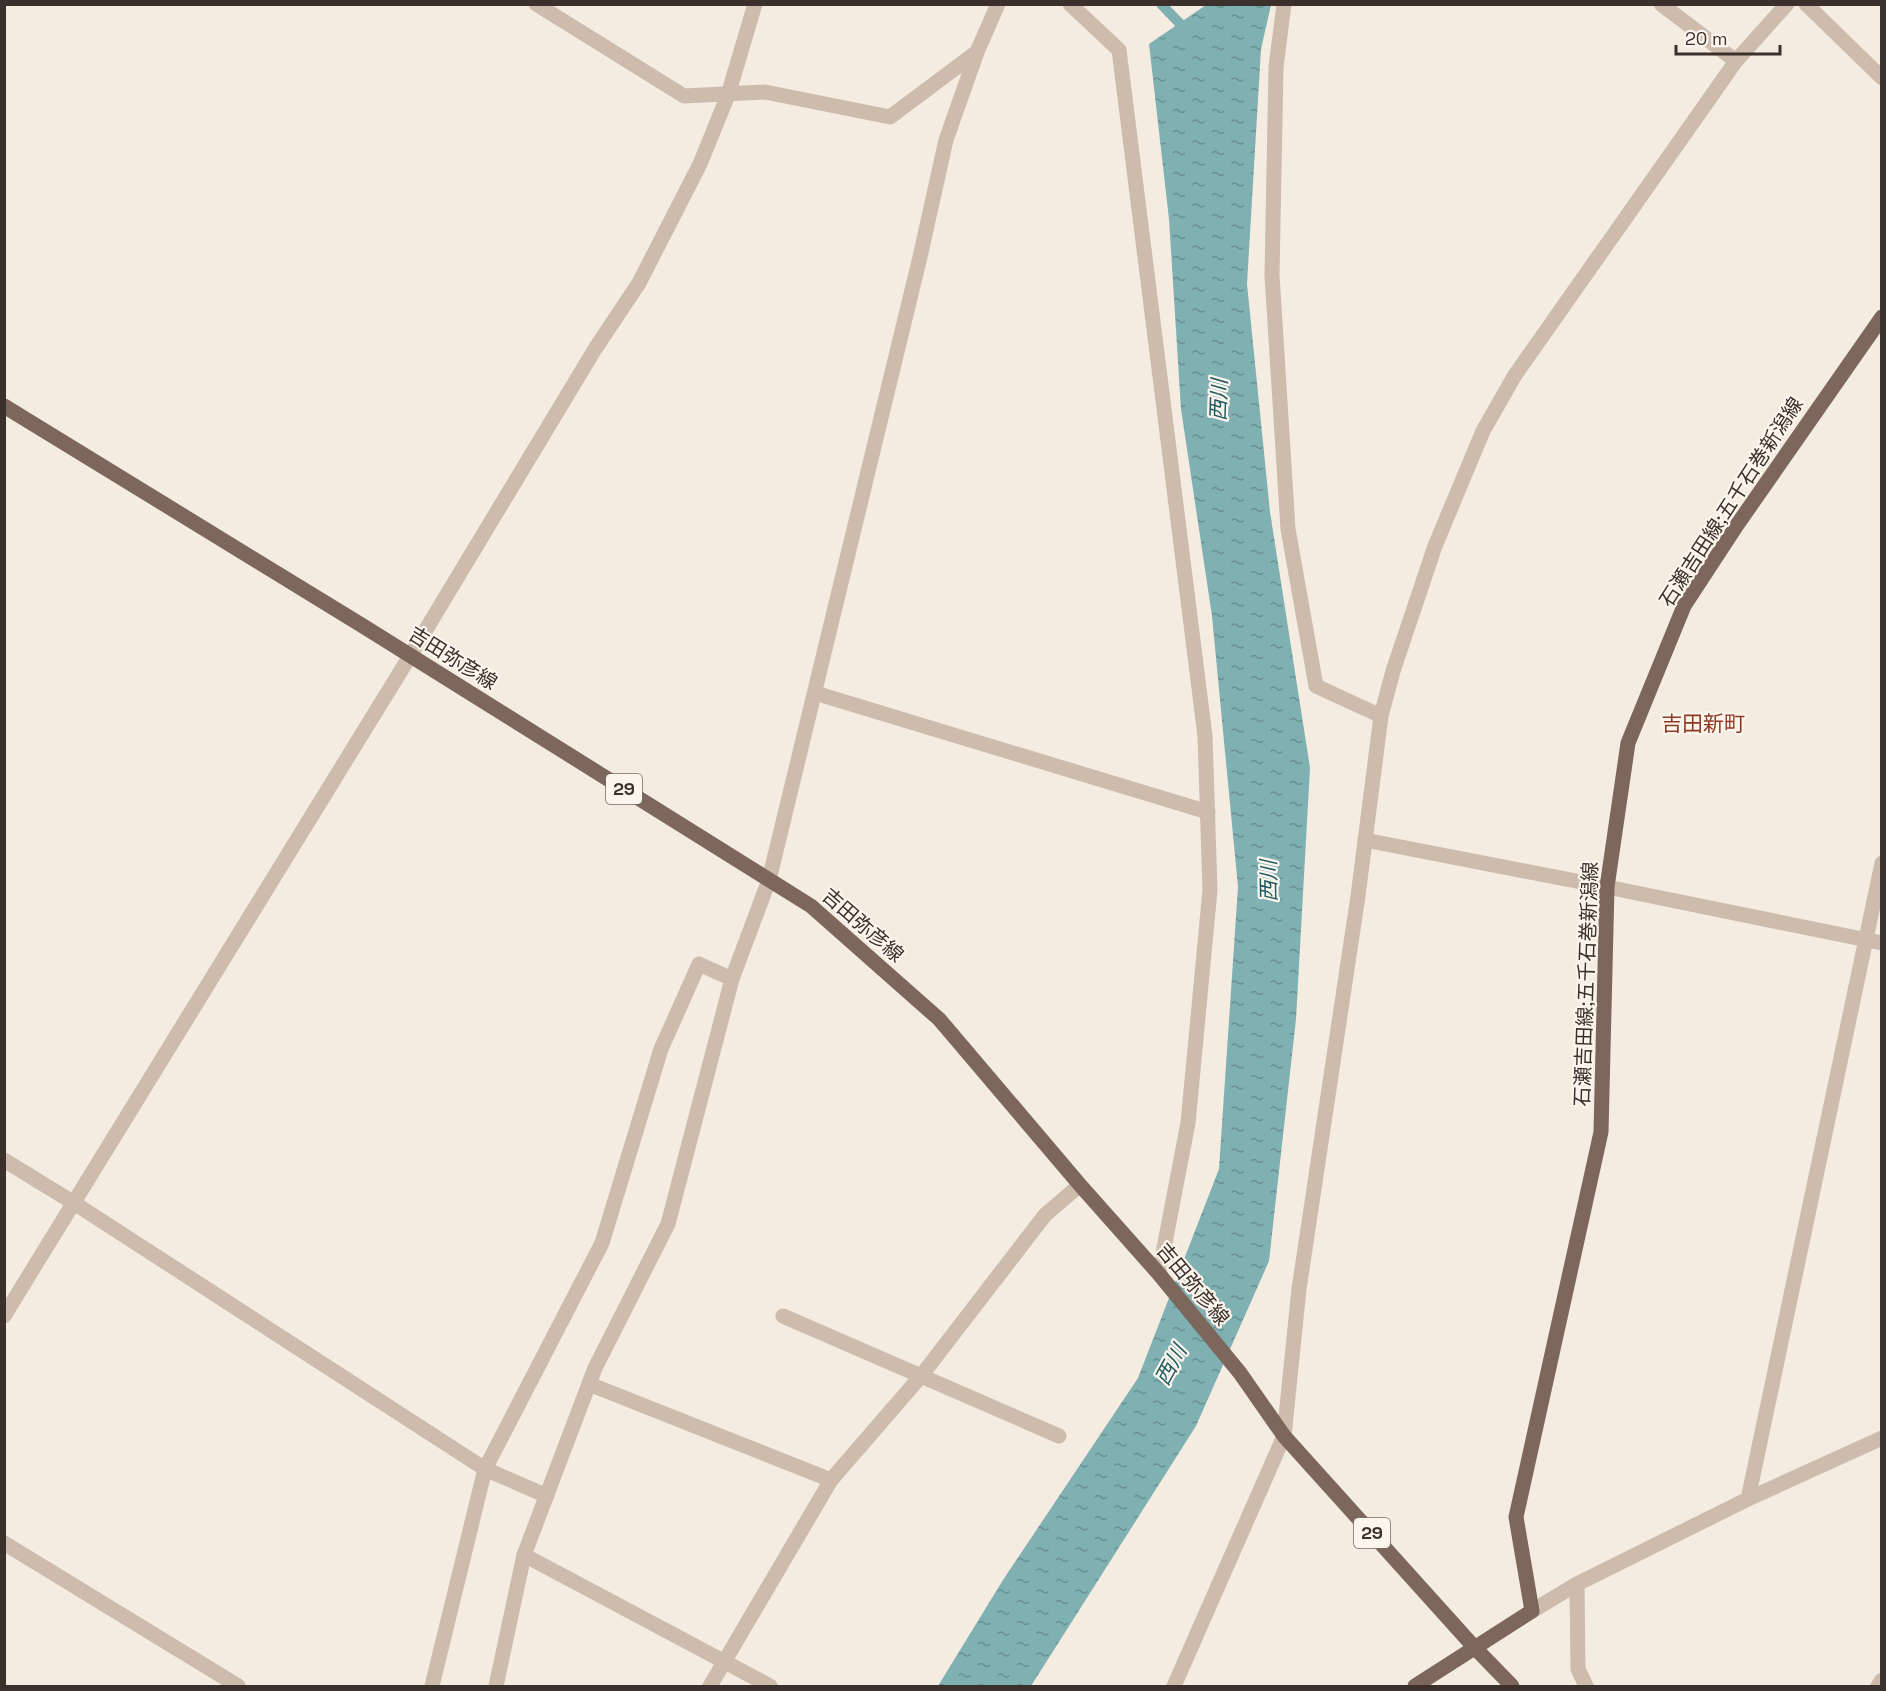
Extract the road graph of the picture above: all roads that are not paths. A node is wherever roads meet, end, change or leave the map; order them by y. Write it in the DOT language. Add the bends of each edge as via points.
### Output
graph roads {
  1 [pos="536,4"];
  2 [pos="755,4"];
  3 [pos="998,4"];
  4 [pos="1070,4"];
  5 [pos="1284,4"];
  6 [pos="1661,4"];
  7 [pos="1787,4"];
  8 [pos="1806,4"];
  9 [pos="977,52"];
  10 [pos="1736,61"];
  11 [pos="1881,78"];
  12 [pos="728,95"];
  13 [pos="1881,317"];
  14 [pos="4,406"];
  15 [pos="410,656"];
  16 [pos="815,693"];
  17 [pos="1381,716"];
  18 [pos="1208,812"];
  19 [pos="1365,840"];
  20 [pos="1881,863"];
  21 [pos="770,880"];
  22 [pos="1607,887"];
  23 [pos="1864,940"];
  24 [pos="1881,943"];
  25 [pos="732,979"];
  26 [pos="4,1160"];
  27 [pos="1080,1185"];
  28 [pos="74,1203"];
  29 [pos="1159,1274"];
  30 [pos="4,1316"];
  31 [pos="783,1316"];
  32 [pos="921,1376"];
  33 [pos="589,1384"];
  34 [pos="1059,1436"];
  35 [pos="1284,1436"];
  36 [pos="1881,1438"];
  37 [pos="485,1469"];
  38 [pos="831,1480"];
  39 [pos="547,1496"];
  40 [pos="1748,1499"];
  41 [pos="4,1543"];
  42 [pos="524,1555"];
  43 [pos="1577,1584"];
  44 [pos="1532,1611"];
  45 [pos="1475,1648"];
  46 [pos="725,1661"];
  47 [pos="1881,1680"];
  48 [pos="238,1686"];
  49 [pos="432,1686"];
  50 [pos="496,1686"];
  51 [pos="710,1686"];
  52 [pos="770,1686"];
  53 [pos="1174,1686"];
  54 [pos="1415,1686"];
  55 [pos="1512,1686"];
  56 [pos="1586,1686"];
  57 [pos="1878,1686"];
  1 -- 12 [label="street" via="684,96"];
  2 -- 12 [label="street"];
  3 -- 9 [label="street"];
  4 -- 18 [label="street" via="1119,50 1205,736"];
  5 -- 17 [label="street" via="1276,67 1272,275 1288,529 1316,686"];
  6 -- 10 [label="street"];
  7 -- 10 [label="street"];
  8 -- 11 [label="street"];
  9 -- 12 [label="street" via="890,117 765,92"];
  9 -- 16 [label="street" via="946,140"];
  10 -- 17 [label="street" via="1515,375 1483,431 1435,546"];
  12 -- 15 [label="street" via="696,172 639,283"];
  13 -- 22 [label="main road, 石瀬吉田線;五千石巻新潟線" via="1684,606 1628,743"];
  14 -- 15 [label="main road, 吉田弥彦線 / 29"];
  15 -- 21 [label="main road, 吉田弥彦線 / 29"];
  15 -- 28 [label="street"];
  16 -- 18 [label="street"];
  16 -- 21 [label="street"];
  17 -- 19 [label="street"];
  18 -- 29 [label="street" via="1210,890 1188,1123"];
  19 -- 22 [label="street"];
  19 -- 35 [label="street" via="1299,1289"];
  20 -- 23 [label="street"];
  21 -- 25 [label="street"];
  21 -- 27 [label="main road, 吉田弥彦線 / 29" via="811,906 939,1019"];
  22 -- 23 [label="street"];
  22 -- 44 [label="main road, 石瀬吉田線;五千石巻新潟線" via="1601,1132 1516,1517"];
  23 -- 24 [label="street"];
  23 -- 40 [label="street"];
  25 -- 33 [label="street" via="668,1224"];
  25 -- 37 [label="street" via="699,964 661,1049 602,1243"];
  26 -- 28 [label="street"];
  27 -- 29 [label="main road, 吉田弥彦線 / 29"];
  27 -- 32 [label="street" via="1045,1215"];
  28 -- 30 [label="street"];
  28 -- 37 [label="street"];
  29 -- 35 [label="main road, 吉田弥彦線 / 29" via="1240,1373"];
  31 -- 32 [label="street"];
  32 -- 34 [label="street"];
  32 -- 38 [label="street"];
  33 -- 38 [label="street"];
  33 -- 39 [label="street"];
  35 -- 45 [label="main road, 吉田弥彦線 / 29"];
  35 -- 53 [label="street"];
  36 -- 40 [label="street"];
  37 -- 39 [label="street"];
  37 -- 49 [label="street"];
  38 -- 46 [label="street"];
  39 -- 42 [label="street"];
  40 -- 43 [label="street"];
  41 -- 48 [label="street"];
  42 -- 46 [label="street"];
  42 -- 50 [label="street"];
  43 -- 44 [label="street"];
  43 -- 56 [label="street" via="1578,1669"];
  44 -- 45 [label="main road"];
  45 -- 54 [label="main road"];
  45 -- 55 [label="main road, 吉田弥彦線 / 29"];
  46 -- 51 [label="street"];
  46 -- 52 [label="street"];
  47 -- 57 [label="street"];
}
